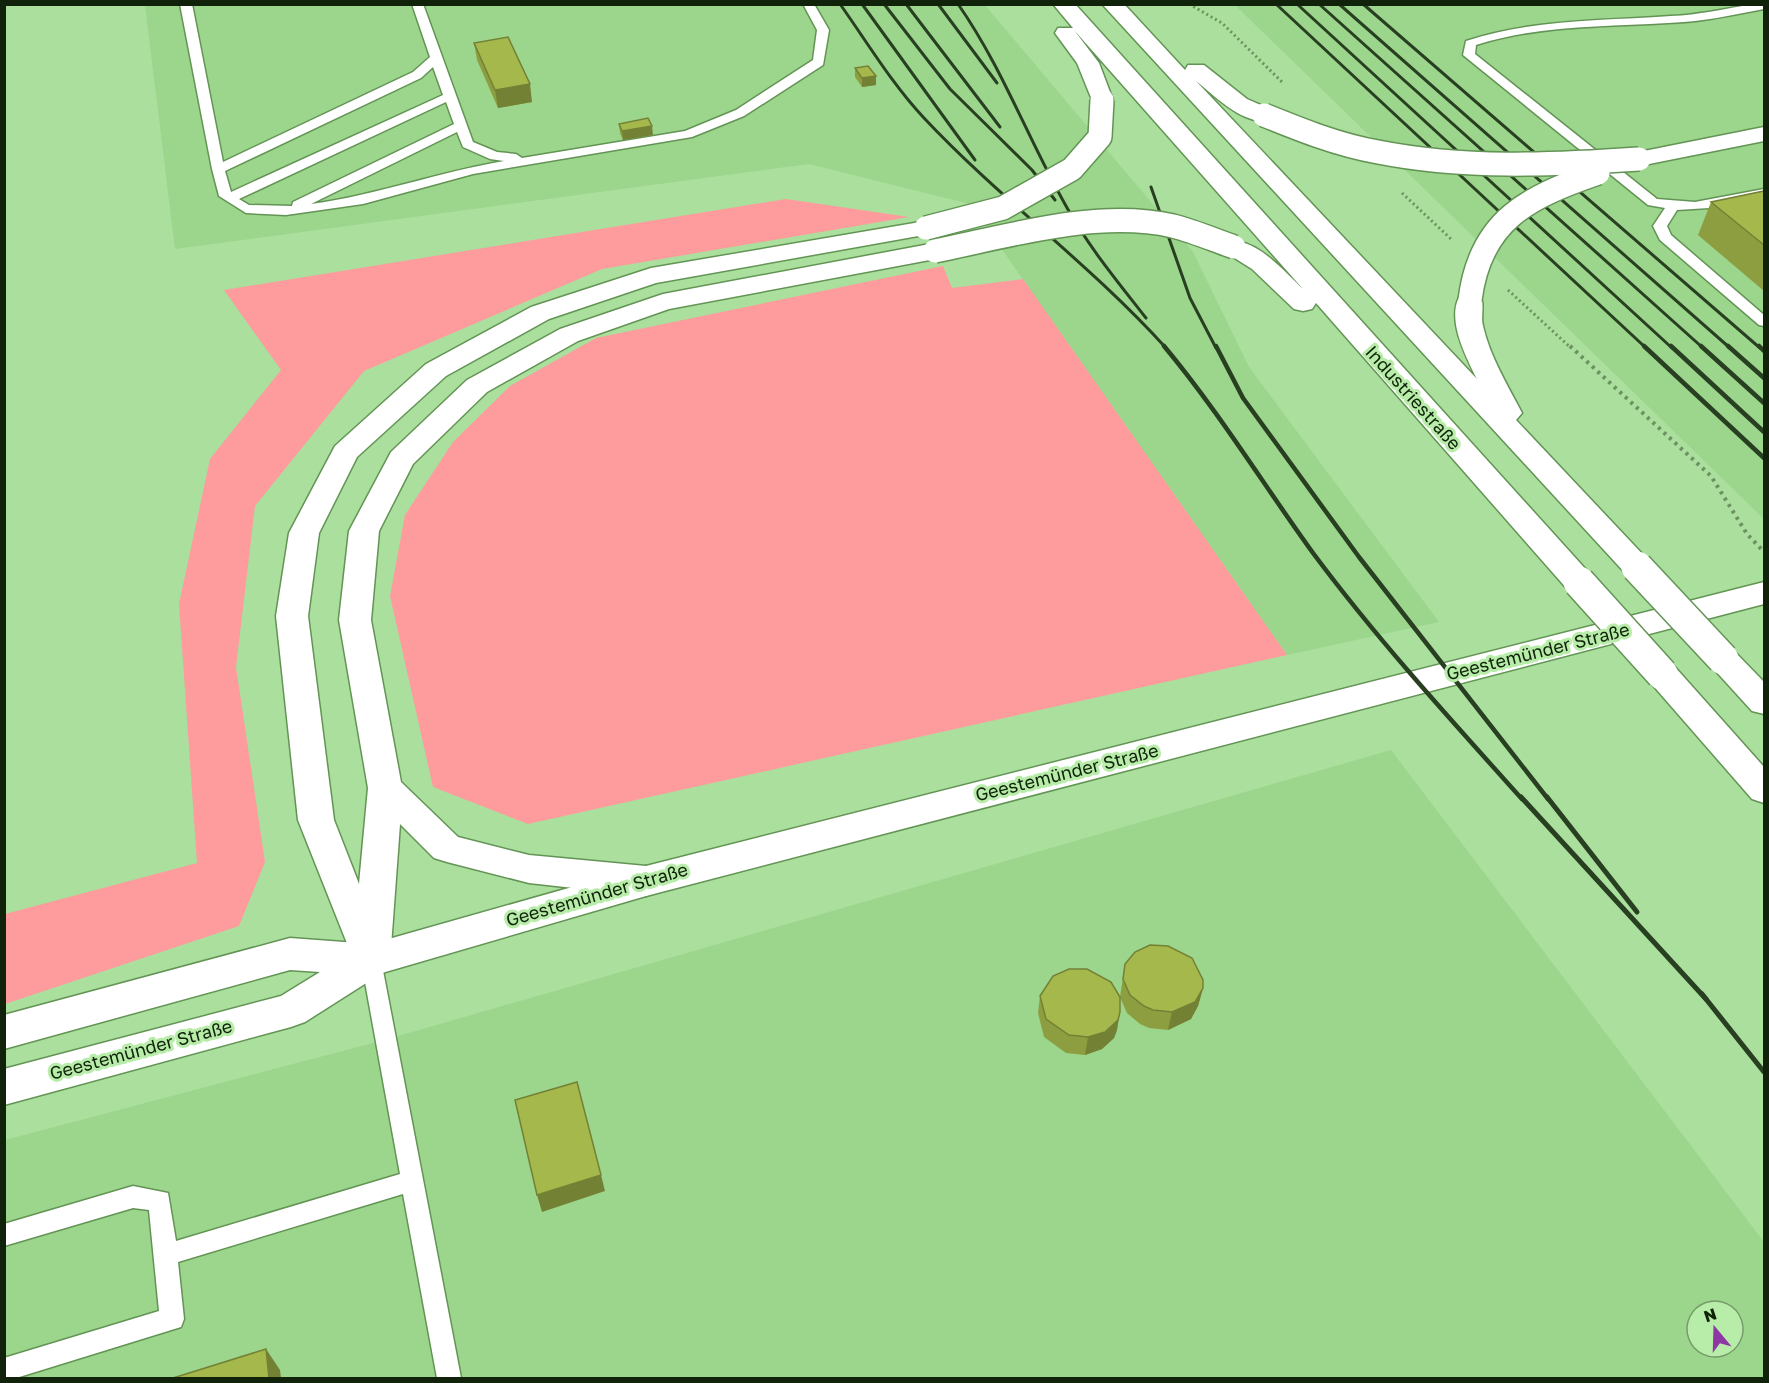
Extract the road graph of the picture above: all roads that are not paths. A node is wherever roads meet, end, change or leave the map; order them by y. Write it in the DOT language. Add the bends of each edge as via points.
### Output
graph roads {
  1 [pos="186,4"];
  2 [pos="417,4"];
  3 [pos="808,4"];
  4 [pos="1045,4"];
  5 [pos="1063,4"];
  6 [pos="1112,4"];
  7 [pos="1118,4"];
  8 [pos="1764,6"];
  9 [pos="436,58"];
  10 [pos="450,96"];
  11 [pos="460,126"];
  12 [pos="1764,134"];
  13 [pos="1639,159"];
  14 [pos="538,160"];
  15 [pos="218,169"];
  16 [pos="1764,193"];
  17 [pos="230,198"];
  18 [pos="1672,207"];
  19 [pos="286,211"];
  20 [pos="931,239"];
  21 [pos="1764,322"];
  22 [pos="1451,441"];
  23 [pos="1527,450"];
  24 [pos="1764,593"];
  25 [pos="1764,702"];
  26 [pos="385,788"];
  27 [pos="1764,790"];
  28 [pos="646,880"];
  29 [pos="371,960"];
  30 [pos="4,1032"];
  31 [pos="4,1087"];
  32 [pos="413,1181"];
  33 [pos="4,1235"];
  34 [pos="166,1255"];
  35 [pos="4,1370"];
  36 [pos="449,1378"];
  1 -- 15 [label="lane"];
  2 -- 9 [label="lane"];
  3 -- 14 [label="lane" via="823,30 819,62 740,113 688,134"];
  4 -- 20 [label="main road, bridge" via="1088,63 1102,100 1100,137 1072,169 1003,208"];
  5 -- 22 [label="main road, Industriestraße"];
  6 -- 23 [label="main road"];
  7 -- 13 [label="main road, bridge" via="1239,104 1310,133 1377,152 1466,164"];
  8 -- 18 [label="lane" via="1672,20 1544,25 1499,32 1470,43 1469,55 1498,80 1653,202"];
  9 -- 10 [label="lane"];
  9 -- 15 [label="lane" via="417,75"];
  10 -- 11 [label="lane"];
  10 -- 17 [label="lane"];
  11 -- 14 [label="lane" via="467,144 495,156"];
  11 -- 19 [label="lane"];
  12 -- 13 [label="main road"];
  13 -- 23 [label="main road, bridge" via="1567,183 1528,201 1501,223 1470,277 1469,325 1481,358"];
  14 -- 19 [label="lane" via="472,170 363,200"];
  15 -- 17 [label="lane"];
  16 -- 18 [label="lane"];
  17 -- 19 [label="lane" via="246,209"];
  18 -- 21 [label="lane" via="1660,226 1665,237"];
  20 -- 22 [label="main road, bridge" via="1065,224 1122,222 1172,226 1234,247 1261,264"];
  20 -- 26 [label="main road" via="663,302 569,335 477,386 401,459 364,531 355,620"];
  20 -- 29 [label="main road" via="651,276 540,313 436,370 345,452 304,533 292,616 316,820"];
  22 -- 27 [label="main road, Industriestraße, bridge"];
  23 -- 25 [label="main road, bridge"];
  24 -- 28 [label="main road, Geestemünder Straße"];
  26 -- 28 [label="main road" via="447,848 530,869"];
  26 -- 29 [label="main road"];
  28 -- 29 [label="main road, Geestemünder Straße"];
  29 -- 30 [label="main road, Geestemünder Straße" via="290,954"];
  29 -- 31 [label="main road, Geestemünder Straße" via="291,1010"];
  29 -- 32 [label="lane"];
  32 -- 34 [label="lane"];
  32 -- 36 [label="lane"];
  33 -- 34 [label="lane" via="134,1197 160,1201"];
  34 -- 35 [label="lane" via="172,1319"];
}
